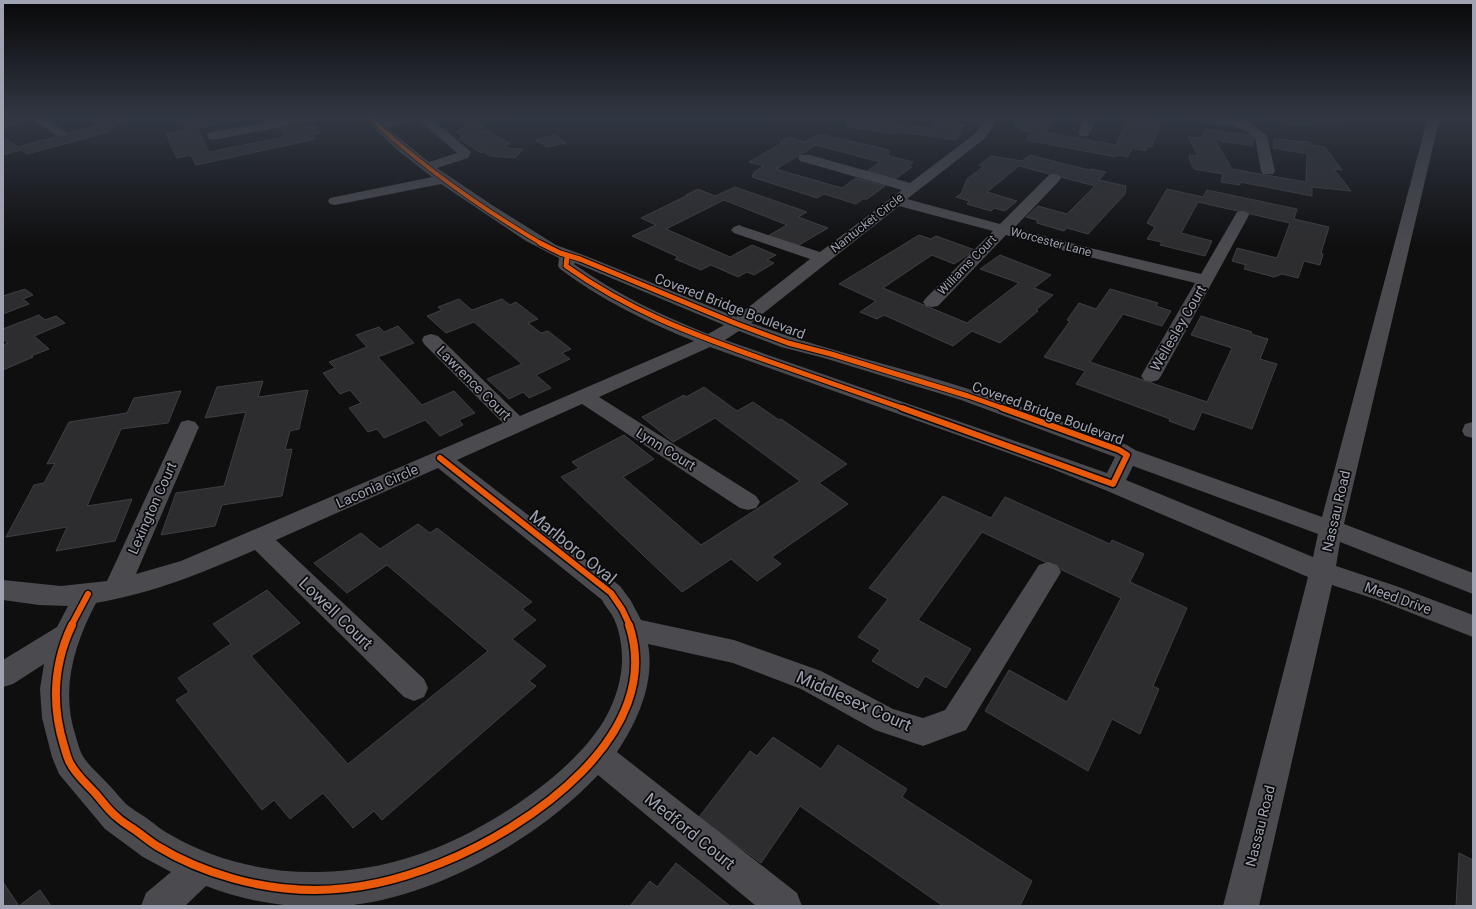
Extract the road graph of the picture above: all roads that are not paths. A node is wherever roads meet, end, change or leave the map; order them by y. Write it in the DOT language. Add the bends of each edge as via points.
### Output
graph roads {
  1 [pos="417,159"];
  2 [pos="453,159"];
  3 [pos="810,159"];
  4 [pos="949,159"];
  5 [pos="1266,159"];
  6 [pos="1423,159"];
  7 [pos="426,167"];
  8 [pos="1268,171"];
  9 [pos="1054,178"];
  10 [pos="443,179"];
  11 [pos="912,188"];
  12 [pos="335,201"];
  13 [pos="897,201"];
  14 [pos="1242,215"];
  15 [pos="1002,229"];
  16 [pos="739,230"];
  17 [pos="567,257"];
  18 [pos="822,258"];
  19 [pos="1206,280"];
  20 [pos="932,302"];
  21 [pos="737,324"];
  22 [pos="431,340"];
  23 [pos="710,342"];
  24 [pos="1151,376"];
  25 [pos="583,396"];
  26 [pos="517,425"];
  27 [pos="188,427"];
  28 [pos="1128,455"];
  29 [pos="440,458"];
  30 [pos="1113,484"];
  31 [pos="748,502"];
  32 [pos="1331,529"];
  33 [pos="258,538"];
  34 [pos="1048,572"];
  35 [pos="1322,572"];
  36 [pos="1473,584"];
  37 [pos="117,588"];
  38 [pos="3,590"];
  39 [pos="88,594"];
  40 [pos="1473,626"];
  41 [pos="631,629"];
  42 [pos="67,635"];
  43 [pos="3,675"];
  44 [pos="414,688"];
  45 [pos="597,755"];
  46 [pos="202,867"];
  47 [pos="330,897"];
  48 [pos="159,906"];
  49 [pos="784,906"];
  50 [pos="1241,906"];
  1 -- 7 [label="street, Covered Bridge Boulevard"];
  2 -- 7 [label="street"];
  3 -- 11 [label="street"];
  4 -- 11 [label="street, Nantucket Circle"];
  5 -- 8 [label="street"];
  6 -- 32 [label="street, Nassau Road"];
  7 -- 10 [label="street, Covered Bridge Boulevard"];
  9 -- 15 [label="street, Williams Court"];
  10 -- 12 [label="street"];
  10 -- 17 [label="street, Covered Bridge Boulevard"];
  11 -- 13 [label="street, Nantucket Circle"];
  13 -- 15 [label="street, Worcester Lane"];
  13 -- 18 [label="street, Nantucket Circle"];
  14 -- 19 [label="street, Wellesley Court"];
  15 -- 19 [label="street, Worcester Lane"];
  15 -- 20 [label="street, Williams Court"];
  16 -- 18 [label="street"];
  17 -- 21 [label="street, Covered Bridge Boulevard" via="580,259"];
  17 -- 23 [label="street" via="566,266 586,282 628,306"];
  18 -- 21 [label="street, Nantucket Circle"];
  19 -- 24 [label="street, Wellesley Court"];
  21 -- 23 [label="street, Laconia Circle"];
  21 -- 28 [label="street, Covered Bridge Boulevard" via="788,343 968,396"];
  22 -- 26 [label="street, Lawrence Court"];
  23 -- 25 [label="street, Laconia Circle"];
  23 -- 30 [label="street"];
  25 -- 26 [label="street, Laconia Circle"];
  25 -- 31 [label="street, Lynn Court"];
  26 -- 29 [label="street, Laconia Circle"];
  27 -- 37 [label="street, Lexington Court"];
  28 -- 30 [label="street, Covered Bridge Boulevard"];
  28 -- 32 [label="street"];
  29 -- 33 [label="street, Laconia Circle"];
  29 -- 41 [label="street, Marlboro Oval" via="611,594 623,610"];
  30 -- 35 [label="street, Meed Drive"];
  32 -- 35 [label="street, Nassau Road"];
  32 -- 36 [label="street"];
  33 -- 37 [label="street, Laconia Circle" via="178,572"];
  33 -- 44 [label="street, Lowell Court"];
  34 -- 41 [label="street, Middlesex Court" via="954,720 923,732 886,720 811,680 734,652"];
  35 -- 40 [label="street, Meed Drive" via="1387,593"];
  35 -- 50 [label="street, Nassau Road"];
  37 -- 39 [label="street, Laconia Circle"];
  38 -- 39 [label="street, Laconia Circle" via="37,595"];
  39 -- 42 [label="street, Marlboro Oval"];
  41 -- 45 [label="street, Marlboro Oval" via="636,672 631,696 621,720"];
  42 -- 43 [label="street"];
  42 -- 46 [label="street, Marlboro Oval" via="56,673 54,692 57,729 70,764 115,816 160,848"];
  45 -- 47 [label="street, Marlboro Oval" via="587,767 539,808 476,848 405,876 353,887"];
  45 -- 49 [label="street, Medford Court"];
  46 -- 47 [label="street, Marlboro Oval" via="216,874 281,889 316,890"];
  46 -- 48 [label="street"];
}
